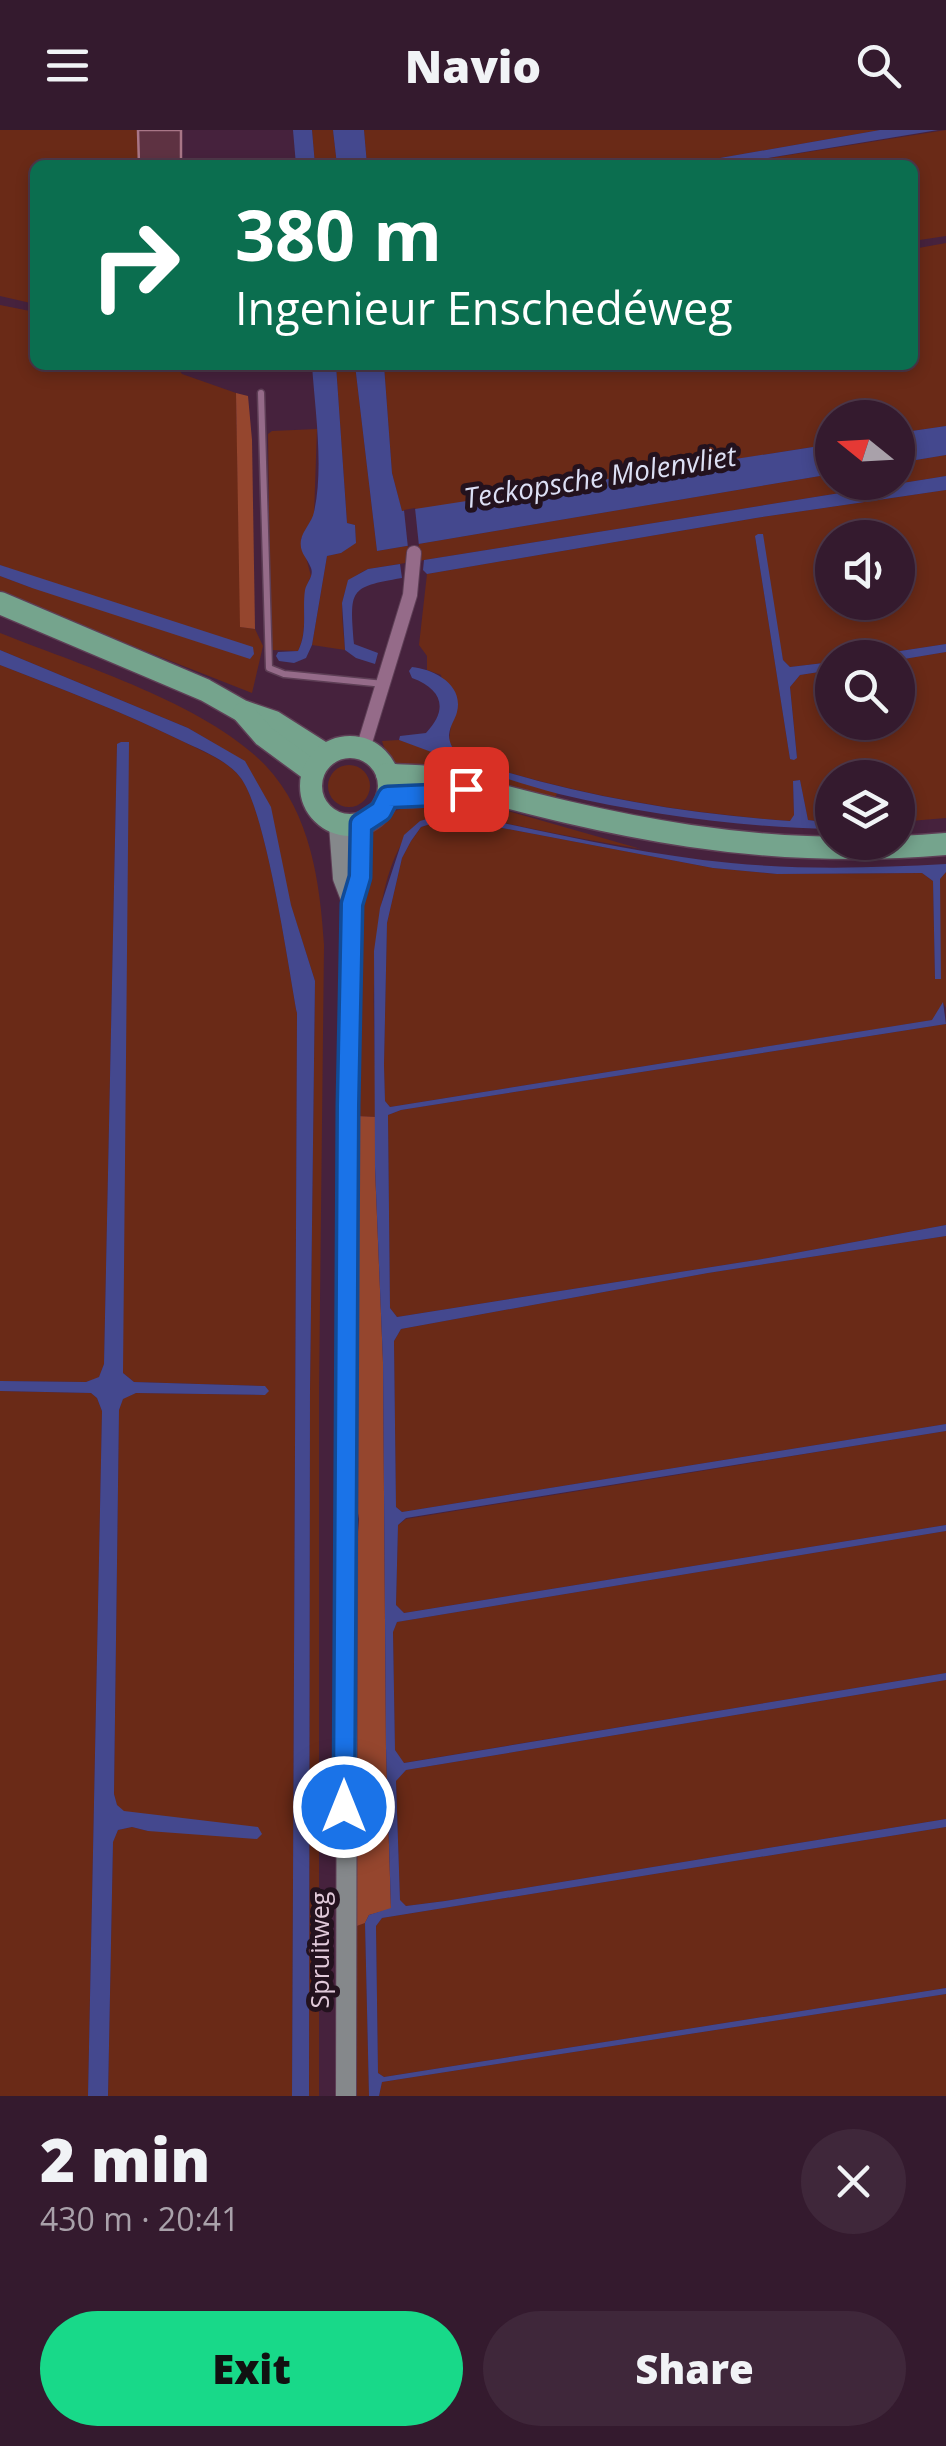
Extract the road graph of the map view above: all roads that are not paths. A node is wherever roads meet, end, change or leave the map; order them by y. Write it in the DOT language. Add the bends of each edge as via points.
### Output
graph roads {
  1 [pos="261,393"];
  2 [pos="414,552"];
  3 [pos="0,603"];
  4 [pos="385,684"];
  5 [pos="363,749"];
  6 [pos="319,764"];
  7 [pos="388,785"];
  8 [pos="350,825"];
  9 [pos="946,844"];
  10 [pos="346,2096"];
  1 -- 4 [label="lane" via="269,668"];
  2 -- 4 [label="street" via="413,584"];
  3 -- 6 [label="main road" via="205,690 242,711 264,736"];
  4 -- 5 [label="street"];
  5 -- 6 [label="main road" via="338,749"];
  5 -- 7 [label="main road" via="378,759"];
  6 -- 8 [label="main road" via="311,795 315,806"];
  7 -- 8 [label="main road" via="381,811"];
  7 -- 9 [label="main road" via="437,778 586,819 714,841 787,848"];
  8 -- 10 [label="main road, Spruitweg" via="360,877 352,904 348,1166"];
}
